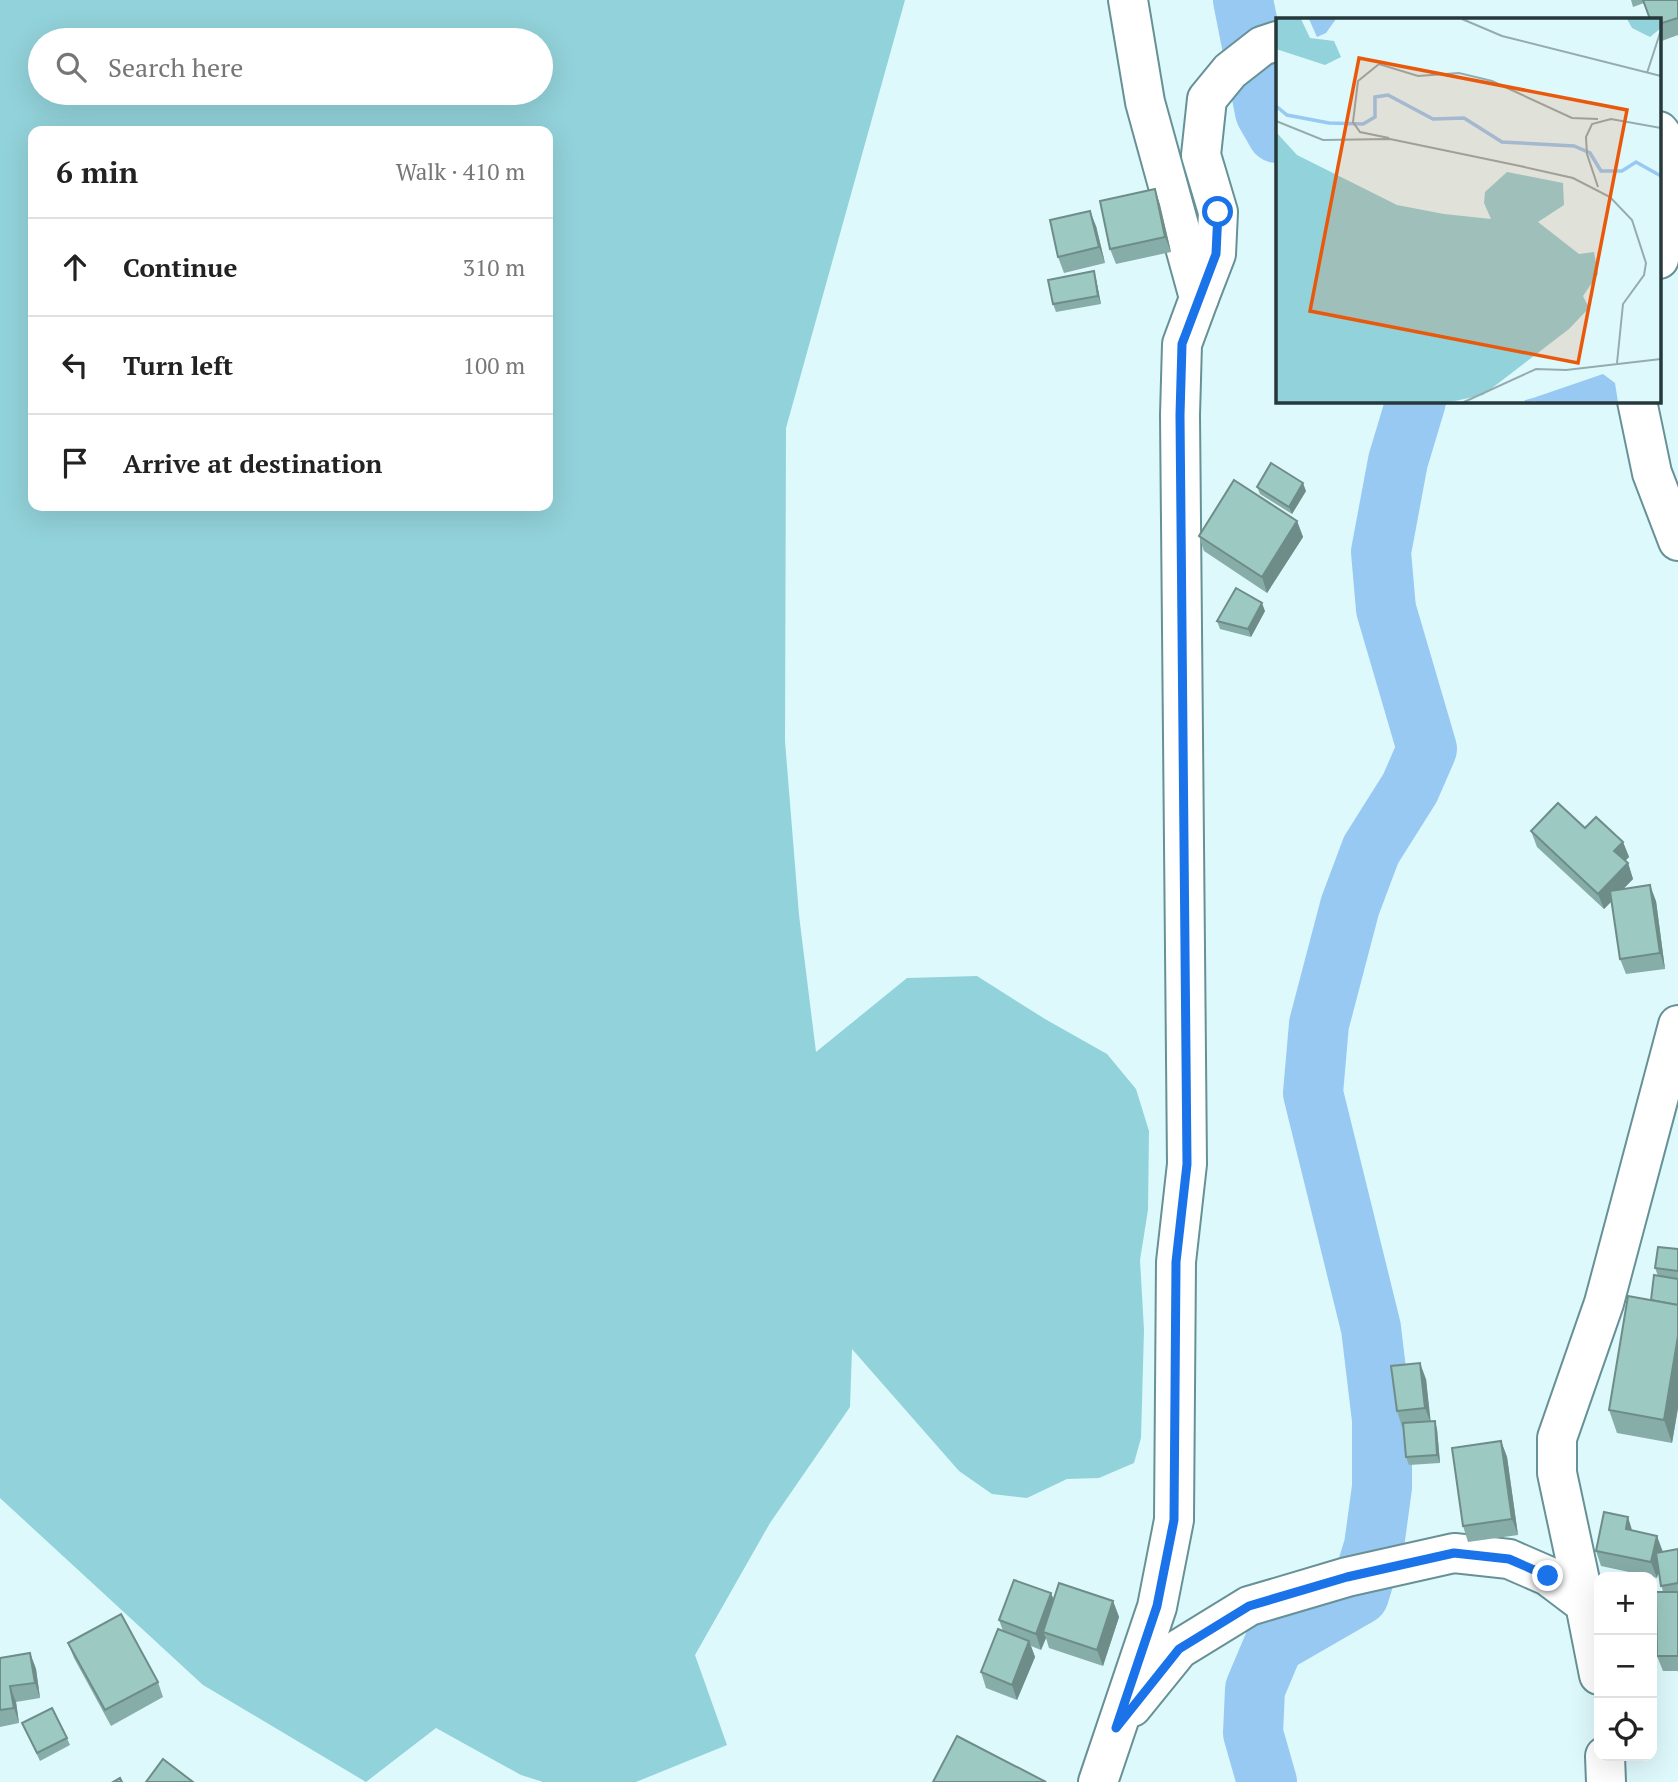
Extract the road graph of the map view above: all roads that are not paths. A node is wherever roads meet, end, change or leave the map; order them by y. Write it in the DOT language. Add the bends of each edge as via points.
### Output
graph roads {
  1 [pos="1128,0"];
  2 [pos="1276,41"];
  3 [pos="1660,132"];
  4 [pos="1660,254"];
  5 [pos="1199,298"];
  6 [pos="1637,402"];
  7 [pos="1678,541"];
  8 [pos="1678,1026"];
  9 [pos="1586,1604"];
  10 [pos="1594,1648"];
  11 [pos="1116,1728"];
  12 [pos="1605,1761"];
  13 [pos="1098,1782"];
  14 [pos="1606,1782"];
  1 -- 5 [label="street" via="1145,102"];
  2 -- 5 [label="street" via="1262,46 1230,71 1207,99 1201,155 1218,212 1216,254"];
  3 -- 4 [label="street" via="1672,193"];
  5 -- 11 [label="street" via="1182,344 1180,415 1187,1164 1176,1262 1174,1520 1157,1606"];
  6 -- 7 [label="street" via="1652,473"];
  8 -- 9 [label="street" via="1605,1303 1557,1438 1557,1474"];
  9 -- 10 [label="street"];
  9 -- 11 [label="street" via="1548,1576 1509,1559 1454,1553 1347,1577 1249,1606 1179,1649"];
  11 -- 13 [label="street"];
  12 -- 14 [label="street"];
}
